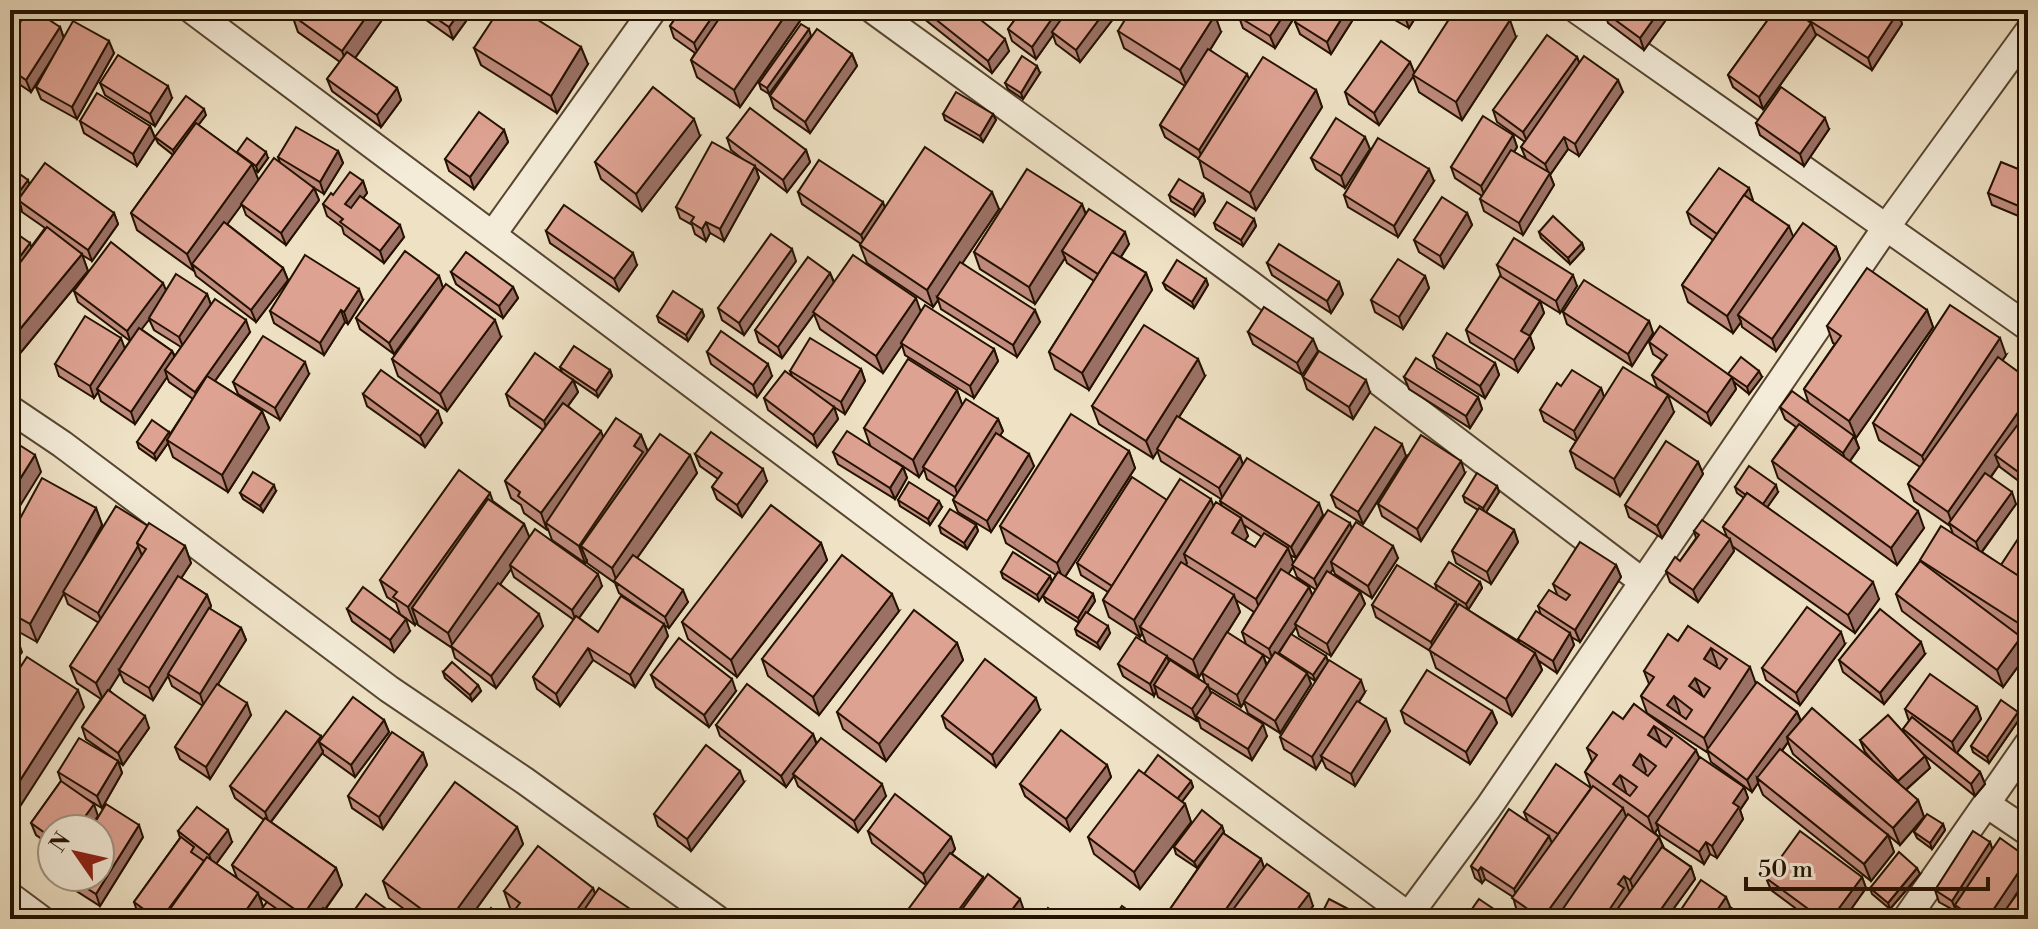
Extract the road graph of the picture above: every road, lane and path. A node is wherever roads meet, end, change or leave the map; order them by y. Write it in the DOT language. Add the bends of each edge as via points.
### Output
graph roads {
  1 [pos="192,10"];
  2 [pos="653,10"];
  3 [pos="873,10"];
  4 [pos="1577,10"];
  5 [pos="2028,32"];
  6 [pos="1887,226"];
  7 [pos="493,234"];
  8 [pos="2028,327"];
  9 [pos="10,409"];
  10 [pos="1643,582"];
  11 [pos="2028,744"];
  12 [pos="1988,805"];
  13 [pos="2028,832"];
  14 [pos="10,896"];
  15 [pos="1409,918"];
  16 [pos="41,919"];
  17 [pos="717,919"];
  18 [pos="1906,919"];
  1 -- 7 [label="street"];
  2 -- 7 [label="street"];
  3 -- 10 [label="street" via="1250,284"];
  4 -- 6 [label="street"];
  5 -- 6 [label="street"];
  6 -- 8 [label="street"];
  6 -- 10 [label="street"];
  7 -- 15 [label="street"];
  9 -- 17 [label="street" via="389,689"];
  10 -- 15 [label="street"];
  11 -- 12 [label="street"];
  12 -- 13 [label="street"];
  12 -- 18 [label="street"];
  14 -- 16 [label="street"];
}
